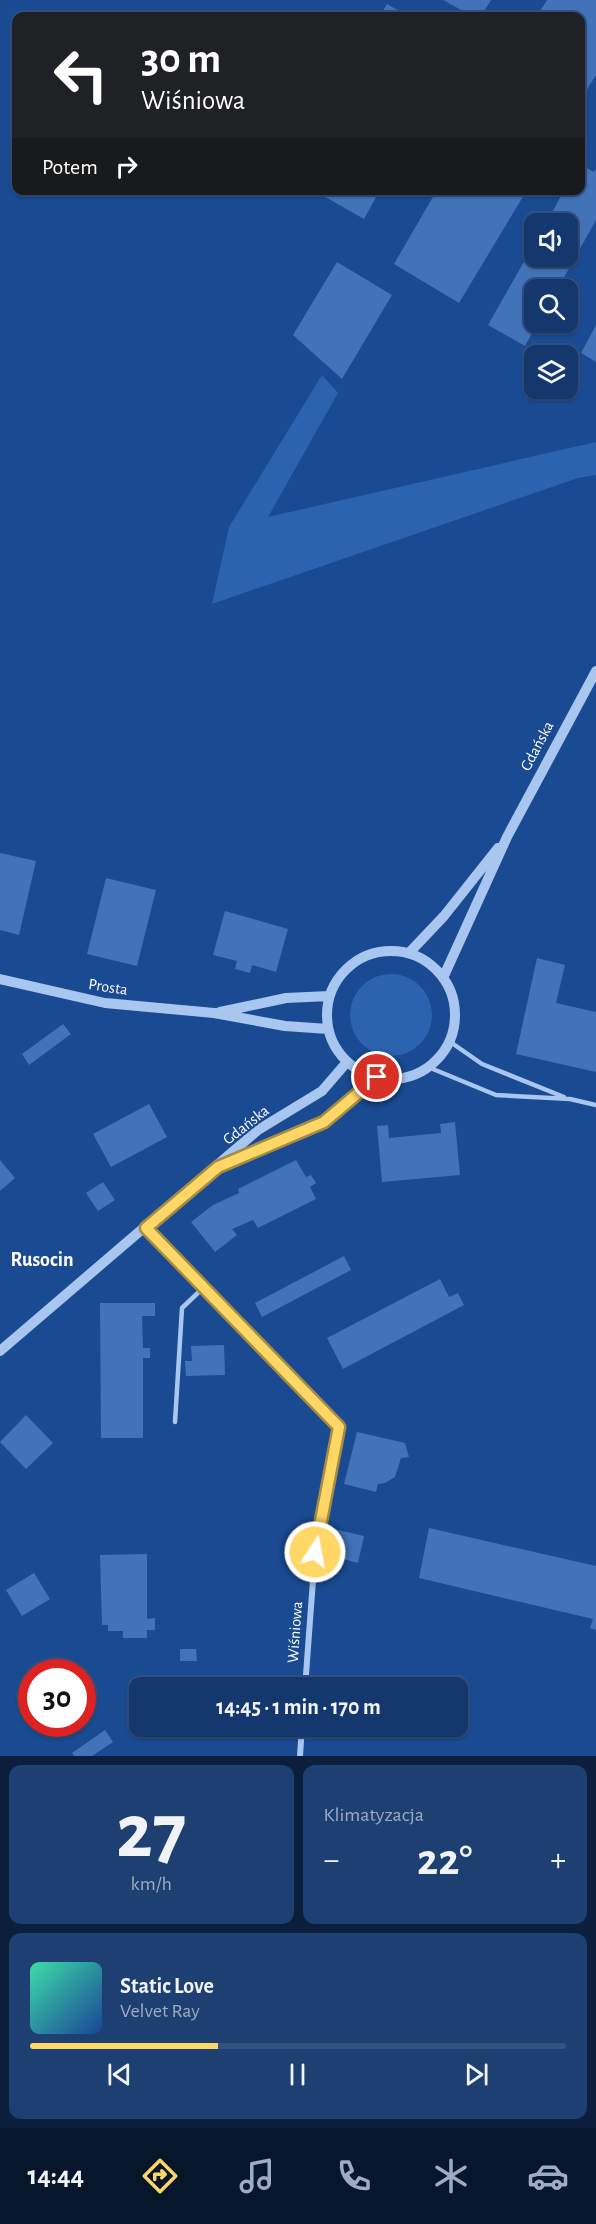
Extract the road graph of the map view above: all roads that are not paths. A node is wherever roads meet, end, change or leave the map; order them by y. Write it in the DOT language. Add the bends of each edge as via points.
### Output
graph roads {
  1 [pos="596,671"];
  2 [pos="507,837"];
  3 [pos="409,953"];
  4 [pos="443,978"];
  5 [pos="0,979"];
  6 [pos="329,996"];
  7 [pos="214,1013"];
  8 [pos="328,1029"];
  9 [pos="449,1041"];
  10 [pos="347,1062"];
  11 [pos="428,1067"];
  12 [pos="377,1077"];
  13 [pos="570,1099"];
  14 [pos="596,1104"];
  15 [pos="218,1167"];
  16 [pos="146,1228"];
  17 [pos="202,1289"];
  18 [pos="0,1350"];
  19 [pos="175,1422"];
  20 [pos="306,1677"];
  21 [pos="301,1737"];
  22 [pos="300,1756"];
  1 -- 2 [label="street, Gdańska"];
  2 -- 3 [label="street, Gdańska"];
  2 -- 4 [label="street, Gdańska"];
  3 -- 4 [label="street" via="428,963"];
  3 -- 6 [label="street" via="384,951 360,958 341,974"];
  4 -- 9 [label="street" via="454,1009"];
  5 -- 7 [label="street, Prosta" via="105,1003"];
  6 -- 7 [label="street, Prosta" via="286,998"];
  6 -- 8 [label="street"];
  7 -- 8 [label="street, Prosta" via="285,1026"];
  8 -- 10 [label="street"];
  9 -- 11 [label="street"];
  9 -- 13 [label="lane" via="482,1064"];
  10 -- 12 [label="street"];
  10 -- 15 [label="street, Gdańska" via="322,1091 258,1130"];
  11 -- 12 [label="street" via="412,1075"];
  11 -- 13 [label="lane" via="496,1095"];
  12 -- 15 [label="street, Gdańska" via="324,1122"];
  13 -- 14 [label="lane"];
  15 -- 16 [label="street, Gdańska"];
  16 -- 17 [label="street, Wiśniowa"];
  16 -- 18 [label="street, Gdańska"];
  17 -- 19 [label="lane" via="182,1308"];
  17 -- 20 [label="street, Wiśniowa" via="339,1427 315,1552"];
  21 -- 22 [label="street"];
}
